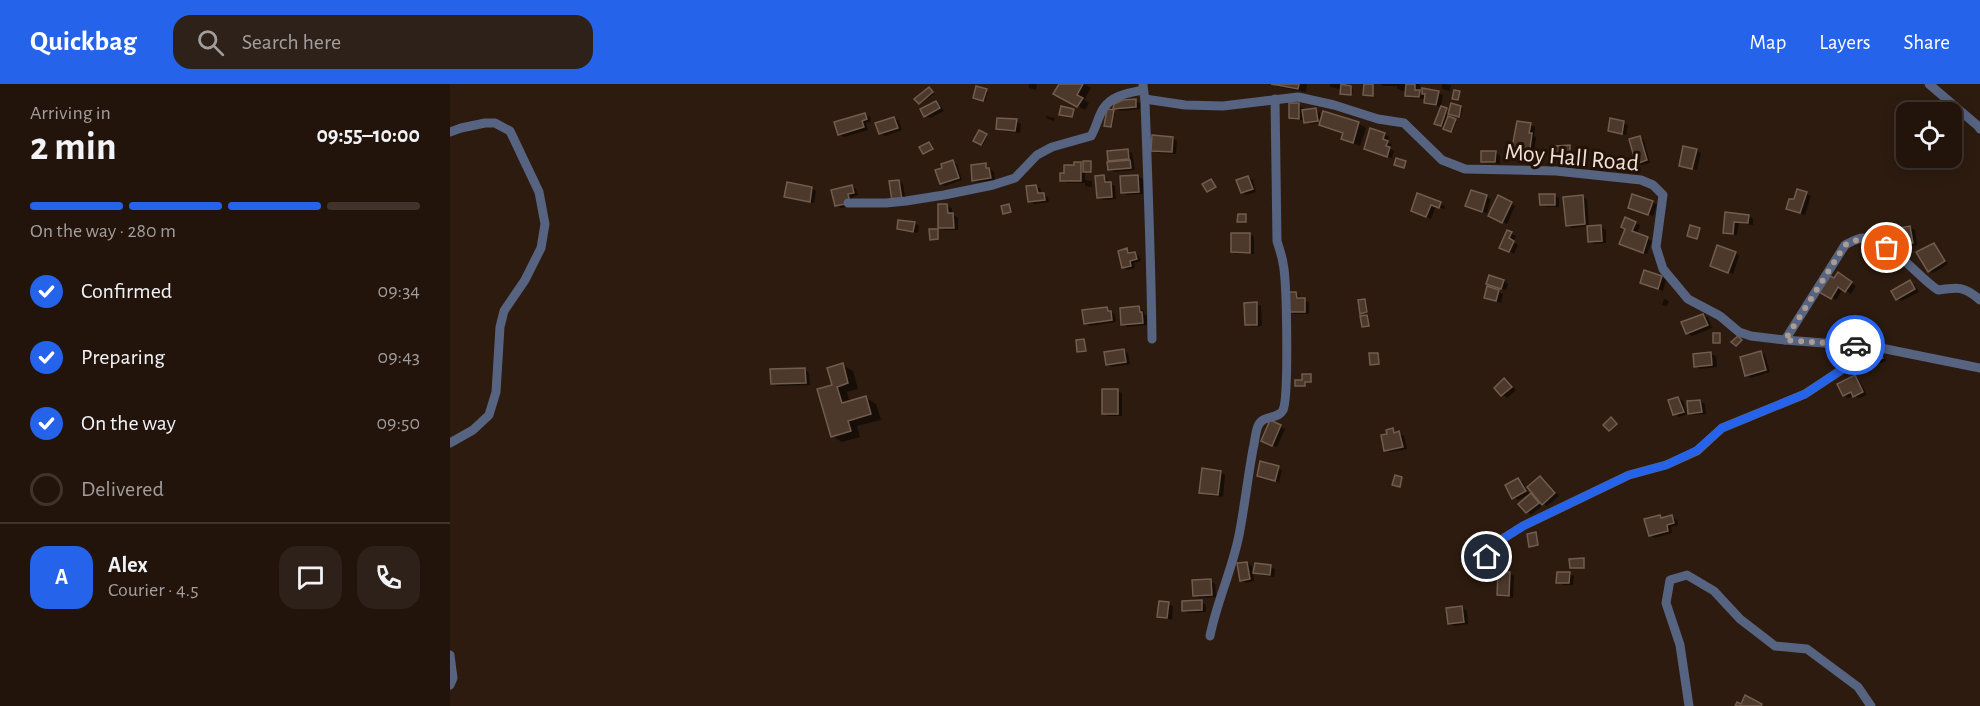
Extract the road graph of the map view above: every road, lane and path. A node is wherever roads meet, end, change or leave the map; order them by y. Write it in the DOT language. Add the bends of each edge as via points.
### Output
graph roads {
  1 [pos="1929,84"];
  2 [pos="1144,91"];
  3 [pos="1275,99"];
  4 [pos="1980,129"];
  5 [pos="450,132"];
  6 [pos="848,203"];
  7 [pos="1980,300"];
  8 [pos="1152,339"];
  9 [pos="1785,340"];
  10 [pos="1876,347"];
  11 [pos="1980,368"];
  12 [pos="450,443"];
  13 [pos="1487,557"];
  14 [pos="1210,636"];
  15 [pos="450,655"];
  16 [pos="450,686"];
  17 [pos="1689,706"];
  18 [pos="1871,706"];
  1 -- 4 [label="street"];
  2 -- 3 [label="street, Moy Hall Road" via="1185,105 1223,106"];
  2 -- 6 [label="street" via="1125,93 1112,101 1103,109 1091,136 1037,155 1015,178 944,195 886,203"];
  2 -- 8 [label="street"];
  3 -- 9 [label="street, Moy Hall Road" via="1298,97 1404,123 1442,160 1465,169 1556,171 1641,180 1653,185 1663,195 1656,247 1663,269 1688,299 1720,316 1739,332"];
  3 -- 14 [label="street" via="1277,241 1285,282 1284,406 1281,412 1265,417 1258,425 1240,531"];
  5 -- 12 [label="street" via="485,123 495,123 510,131 539,192 545,224 541,248 504,311 496,393 489,414"];
  7 -- 9 [label="street" via="1962,287 1938,290 1898,255 1864,238 1845,245"];
  9 -- 10 [label="street, Moy Hall Road"];
  10 -- 11 [label="street, Moy Hall Road"];
  10 -- 13 [label="street" via="1805,394 1722,428 1697,450 1666,465 1629,475 1523,526 1504,538"];
  15 -- 16 [label="street"];
  17 -- 18 [label="street" via="1680,645 1666,603 1670,580 1687,575 1714,591 1740,619 1775,646 1807,649 1858,687"];
}
